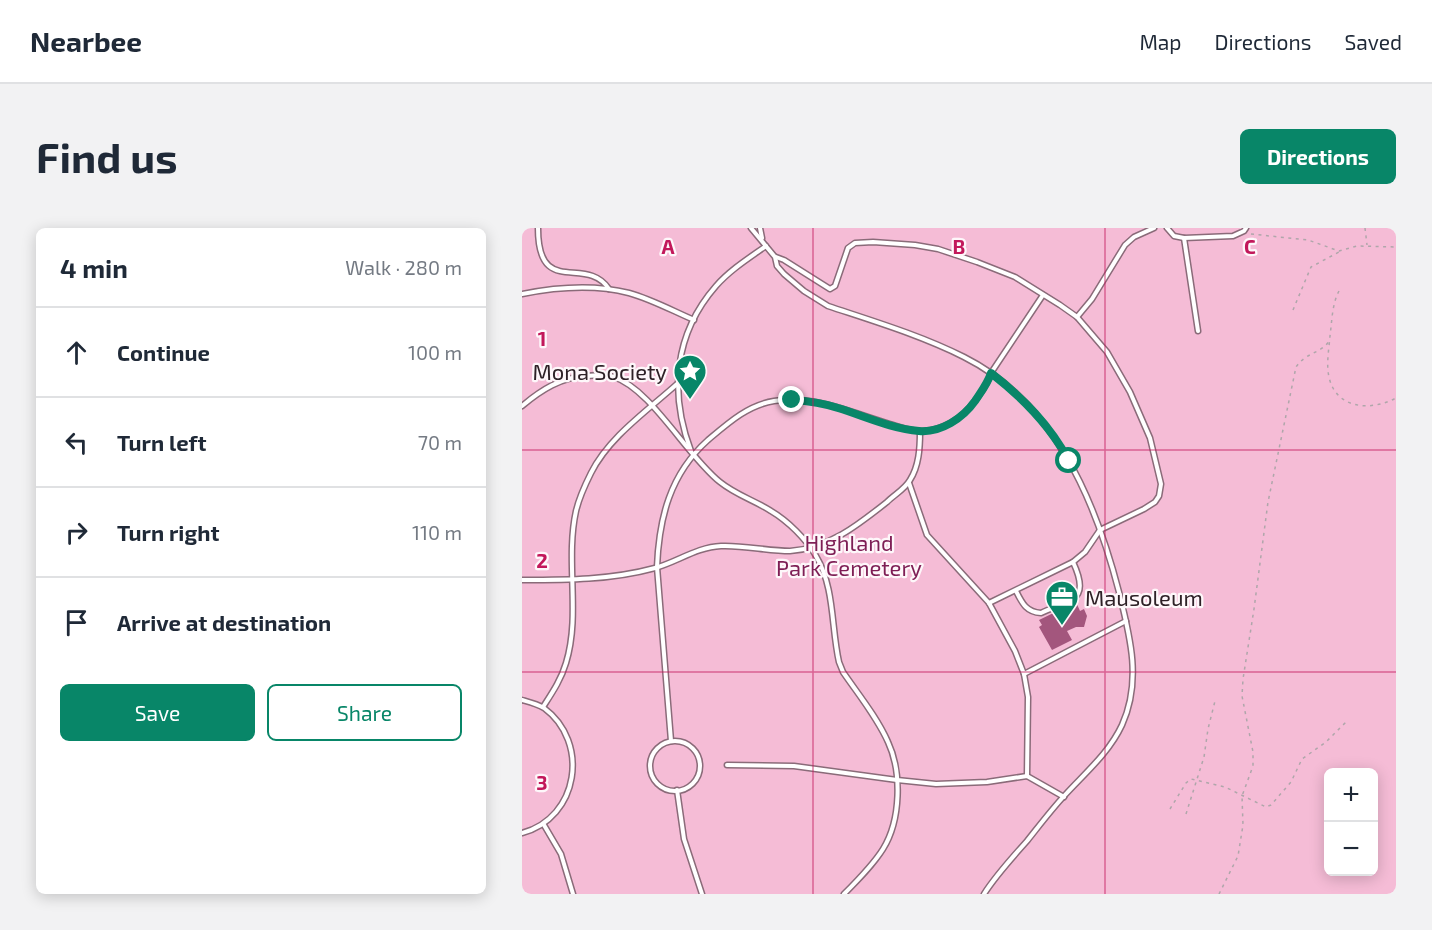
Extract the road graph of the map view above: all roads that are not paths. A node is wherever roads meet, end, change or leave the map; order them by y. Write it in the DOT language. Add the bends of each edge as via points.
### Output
graph roads {
  1 [pos="538,228"];
  2 [pos="751,228"];
  3 [pos="760,228"];
  4 [pos="1154,228"];
  5 [pos="1167,228"];
  6 [pos="1245,230"];
  7 [pos="1184,238"];
  8 [pos="762,239"];
  9 [pos="766,246"];
  10 [pos="775,257"];
  11 [pos="609,290"];
  12 [pos="522,294"];
  13 [pos="1043,295"];
  14 [pos="1077,317"];
  15 [pos="694,320"];
  16 [pos="1198,331"];
  17 [pos="991,373"];
  18 [pos="677,384"];
  19 [pos="522,406"];
  20 [pos="652,406"];
  21 [pos="920,431"];
  22 [pos="692,454"];
  23 [pos="909,483"];
  24 [pos="1100,530"];
  25 [pos="811,548"];
  26 [pos="1073,562"];
  27 [pos="657,567"];
  28 [pos="522,580"];
  29 [pos="572,580"];
  30 [pos="1016,591"];
  31 [pos="989,603"];
  32 [pos="1126,621"];
  33 [pos="1023,674"];
  34 [pos="522,700"];
  35 [pos="543,707"];
  36 [pos="671,741"];
  37 [pos="728,765"];
  38 [pos="1027,776"];
  39 [pos="897,780"];
  40 [pos="677,790"];
  41 [pos="1064,796"];
  42 [pos="544,825"];
  43 [pos="522,832"];
  44 [pos="573,894"];
  45 [pos="702,894"];
  46 [pos="844,894"];
  47 [pos="984,894"];
  1 -- 11 [label="lane" via="539,250 553,269 594,275"];
  2 -- 8 [label="lane"];
  3 -- 8 [label="lane"];
  4 -- 14 [label="lane" via="1125,245"];
  5 -- 7 [label="lane" via="1174,236"];
  6 -- 7 [label="lane" via="1233,236"];
  7 -- 16 [label="lane"];
  8 -- 9 [label="lane"];
  9 -- 10 [label="lane"];
  9 -- 15 [label="lane" via="715,287"];
  10 -- 13 [label="lane" via="830,289 836,286 852,244 915,245 986,265"];
  10 -- 17 [label="lane" via="784,274 828,306 924,338"];
  11 -- 12 [label="lane" via="567,288"];
  11 -- 15 [label="lane" via="630,293"];
  13 -- 14 [label="lane"];
  13 -- 17 [label="lane"];
  14 -- 24 [label="lane" via="1107,352 1130,392 1150,438 1161,484 1159,496 1150,506"];
  15 -- 18 [label="lane" via="683,345"];
  17 -- 21 [label="lane" via="965,413 945,425"];
  17 -- 24 [label="lane" via="1026,402 1056,439 1085,490"];
  18 -- 20 [label="lane"];
  18 -- 22 [label="lane" via="680,414"];
  19 -- 20 [label="lane" via="562,380 603,375 624,382"];
  20 -- 22 [label="lane"];
  20 -- 29 [label="lane" via="613,443 591,472 574,519"];
  21 -- 22 [label="lane" via="820,403 783,400 745,411"];
  21 -- 23 [label="lane" via="915,471"];
  22 -- 25 [label="lane" via="718,481 772,511"];
  22 -- 27 [label="lane" via="663,513"];
  23 -- 25 [label="lane" via="839,537"];
  23 -- 31 [label="lane" via="927,535"];
  24 -- 26 [label="lane"];
  24 -- 32 [label="lane"];
  25 -- 27 [label="lane" via="790,551 720,546 695,551"];
  25 -- 39 [label="lane" via="828,586 839,662 889,743"];
  26 -- 30 [label="lane"];
  26 -- 30 [label="lane" via="1081,585 1073,599 1036,613 1025,608"];
  27 -- 29 [label="lane" via="614,577"];
  27 -- 36 [label="lane"];
  28 -- 29 [label="lane"];
  29 -- 35 [label="lane" via="572,635 567,661"];
  30 -- 31 [label="lane"];
  31 -- 33 [label="lane" via="1016,651"];
  32 -- 33 [label="lane"];
  32 -- 41 [label="lane" via="1133,674 1123,723 1107,749"];
  33 -- 38 [label="lane" via="1028,697"];
  34 -- 35 [label="lane"];
  35 -- 42 [label="lane" via="563,732 573,769 562,804"];
  36 -- 40 [label="lane" via="654,753 652,775 662,787"];
  36 -- 40 [label="lane" via="692,747 700,759 696,780"];
  37 -- 39 [label="lane" via="794,766"];
  38 -- 39 [label="lane" via="961,784"];
  38 -- 41 [label="lane"];
  39 -- 46 [label="lane" via="889,838"];
  40 -- 45 [label="lane" via="684,839"];
  41 -- 47 [label="lane"];
  42 -- 43 [label="lane"];
  42 -- 44 [label="lane" via="561,854"];
}
